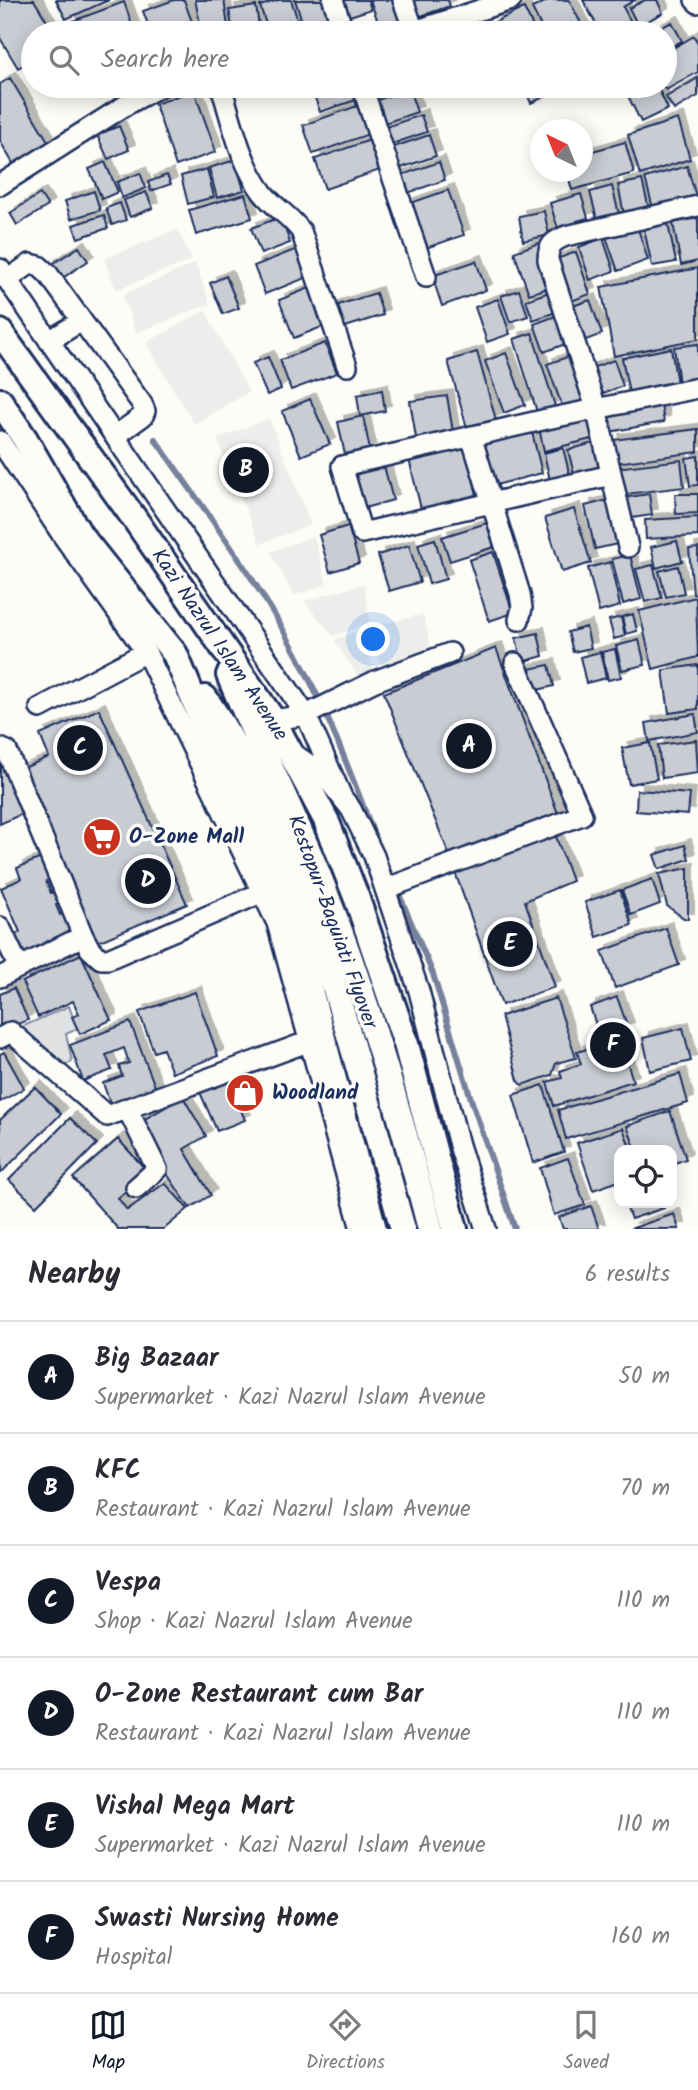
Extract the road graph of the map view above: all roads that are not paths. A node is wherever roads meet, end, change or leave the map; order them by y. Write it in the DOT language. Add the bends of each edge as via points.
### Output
graph roads {
  1 [pos="333,0"];
  2 [pos="403,0"];
  3 [pos="511,0"];
  4 [pos="340,21"];
  5 [pos="408,21"];
  6 [pos="445,21"];
  7 [pos="141,98"];
  8 [pos="225,98"];
  9 [pos="366,98"];
  10 [pos="0,185"];
  11 [pos="698,206"];
  12 [pos="4,274"];
  13 [pos="426,277"];
  14 [pos="81,321"];
  15 [pos="0,332"];
  16 [pos="49,341"];
  17 [pos="347,366"];
  18 [pos="698,388"];
  19 [pos="0,401"];
  20 [pos="596,408"];
  21 [pos="115,436"];
  22 [pos="471,436"];
  23 [pos="0,442"];
  24 [pos="611,475"];
  25 [pos="491,502"];
  26 [pos="628,547"];
  27 [pos="519,620"];
  28 [pos="208,624"];
  29 [pos="146,652"];
  30 [pos="450,653"];
  31 [pos="175,654"];
  32 [pos="515,663"];
  33 [pos="40,708"];
  34 [pos="306,715"];
  35 [pos="273,720"];
  36 [pos="0,748"];
  37 [pos="289,751"];
  38 [pos="342,797"];
  39 [pos="289,833"];
  40 [pos="385,889"];
  41 [pos="263,891"];
  42 [pos="0,928"];
  43 [pos="83,936"];
  44 [pos="19,967"];
  45 [pos="0,977"];
  46 [pos="0,1038"];
  47 [pos="310,1041"];
  48 [pos="127,1108"];
  49 [pos="135,1188"];
  50 [pos="361,1229"];
  51 [pos="374,1229"];
  52 [pos="404,1229"];
  53 [pos="429,1229"];
  54 [pos="455,1229"];
  55 [pos="486,1229"];
  1 -- 4 [label="street"];
  2 -- 5 [label="street"];
  3 -- 6 [label="street"];
  7 -- 10 [label="street"];
  8 -- 17 [label="street" via="253,180 301,231"];
  9 -- 13 [label="street"];
  11 -- 20 [label="street" via="566,236 553,241 548,250"];
  12 -- 14 [label="street" via="30,264 39,266"];
  12 -- 16 [label="street"];
  14 -- 16 [label="street"];
  14 -- 21 [label="street" via="145,411"];
  15 -- 28 [label="main road, Kazi Nazrul Islam Avenue"];
  16 -- 21 [label="street"];
  18 -- 20 [label="street"];
  19 -- 31 [label="main road, Kazi Nazrul Islam Avenue" via="80,535"];
  20 -- 22 [label="street"];
  20 -- 24 [label="street"];
  21 -- 34 [label="street"];
  22 -- 25 [label="street"];
  22 -- 25 [label="street" via="342,466 362,533"];
  23 -- 29 [label="street"];
  24 -- 25 [label="street"];
  24 -- 26 [label="street"];
  25 -- 27 [label="street" via="520,594"];
  28 -- 35 [label="main road, Kazi Nazrul Islam Avenue"];
  28 -- 39 [label="main road, Kestopur-Baguiati Flyover"];
  29 -- 33 [label="street"];
  29 -- 41 [label="street"];
  30 -- 34 [label="street" via="374,681"];
  31 -- 39 [label="main road, Kestopur-Baguiati Flyover"];
  31 -- 51 [label="main road, Kazi Nazrul Islam Avenue" via="289,912"];
  32 -- 40 [label="street" via="582,815"];
  34 -- 35 [label="street"];
  34 -- 38 [label="street"];
  35 -- 37 [label="main road, Kazi Nazrul Islam Avenue"];
  36 -- 43 [label="street" via="7,751"];
  37 -- 38 [label="street" via="325,776"];
  37 -- 54 [label="main road, Kazi Nazrul Islam Avenue" via="326,820 356,899 406,1044"];
  38 -- 40 [label="street" via="374,856"];
  39 -- 52 [label="main road, Kestopur-Baguiati Flyover" via="303,897"];
  39 -- 53 [label="main road, Kestopur-Baguiati Flyover" via="359,981"];
  40 -- 55 [label="street" via="419,991 458,1145"];
  41 -- 43 [label="street" via="108,958 95,955"];
  41 -- 47 [label="street" via="277,923"];
  42 -- 44 [label="street"];
  43 -- 44 [label="street"];
  44 -- 45 [label="street"];
  46 -- 48 [label="street" via="12,1032 107,1116"];
  47 -- 48 [label="street"];
  47 -- 50 [label="street"];
  48 -- 49 [label="street" via="157,1169"];
}
